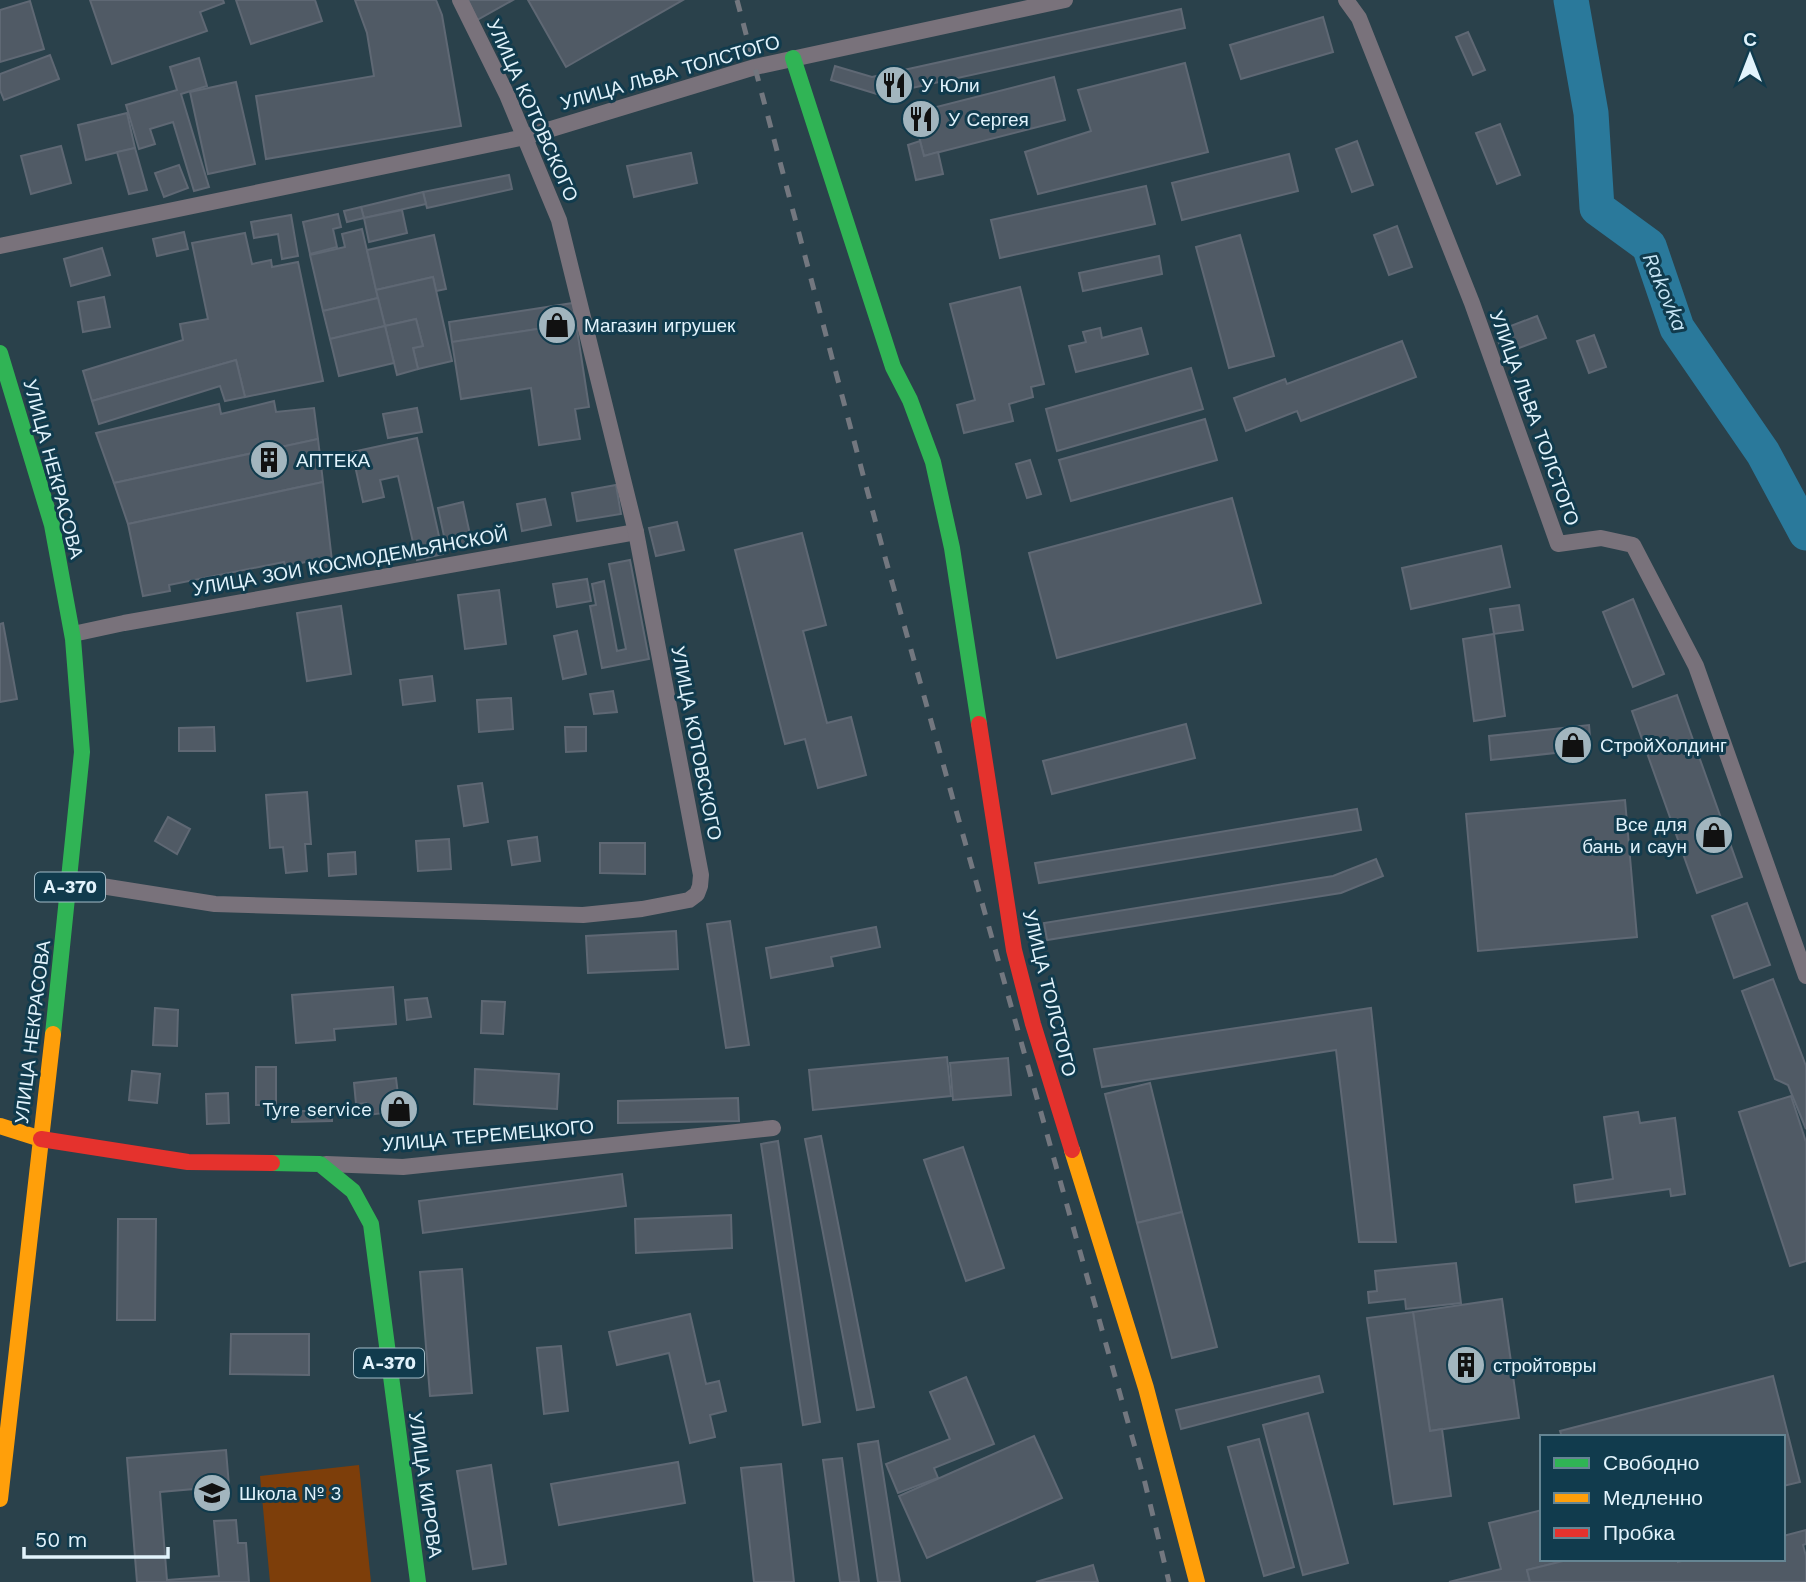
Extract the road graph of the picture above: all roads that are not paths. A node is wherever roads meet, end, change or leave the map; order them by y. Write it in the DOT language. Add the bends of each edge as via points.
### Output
graph roads {
  1 [pos="460,0"];
  2 [pos="1065,0"];
  3 [pos="1346,0"];
  4 [pos="793,58"];
  5 [pos="525,137"];
  6 [pos="0,246"];
  7 [pos="0,353"];
  8 [pos="636,532"];
  9 [pos="73,634"];
  10 [pos="71,881"];
  11 [pos="1806,976"];
  12 [pos="0,1126"];
  13 [pos="772,1128"];
  14 [pos="41,1139"];
  15 [pos="320,1164"];
  16 [pos="5,1411"];
  17 [pos="0,1499"];
  18 [pos="418,1582"];
  19 [pos="1197,1582"];
  1 -- 5 [label="street, УЛИЦА КОТОВСКОГО"];
  2 -- 4 [label="street, УЛИЦА ЛЬВА ТОЛСТОГО"];
  3 -- 11 [label="street, УЛИЦА ЛЬВА ТОЛСТОГО" via="1359,18 1472,303 1558,544 1601,538 1633,545 1696,666"];
  4 -- 5 [label="street, УЛИЦА ЛЬВА ТОЛСТОГО"];
  4 -- 19 [label="main road, УЛИЦА ТОЛСТОГО" via="893,367 933,462 952,548 1014,950 1146,1388"];
  5 -- 6 [label="street, УЛИЦА ЛЬВА ТОЛСТОГО"];
  5 -- 8 [label="street, УЛИЦА КОТОВСКОГО" via="559,220"];
  7 -- 9 [label="main road, УЛИЦА НЕКРАСОВА / А-370" via="52,525"];
  8 -- 9 [label="street, УЛИЦА ЗОИ КОСМОДЕМЬЯНСКОЙ"];
  8 -- 10 [label="street, УЛИЦА КОТОВСКОГО" via="701,876 697,894 689,900 583,915 414,911 215,904"];
  9 -- 10 [label="main road, УЛИЦА НЕКРАСОВА / А-370" via="82,752"];
  10 -- 14 [label="main road, УЛИЦА НЕКРАСОВА / А-370"];
  12 -- 14 [label="main road, УЛИЦА ТЕРЕМЕЦКОГО"];
  13 -- 15 [label="street, УЛИЦА ТЕРЕМЕЦКОГО" via="402,1167"];
  14 -- 15 [label="main road, УЛИЦА ТЕРЕМЕЦКОГО" via="188,1162"];
  14 -- 16 [label="main road, А-370"];
  15 -- 18 [label="main road, УЛИЦА КИРОВА / А-370" via="353,1191 371,1224"];
  16 -- 17 [label="main road, А-370"];
}
